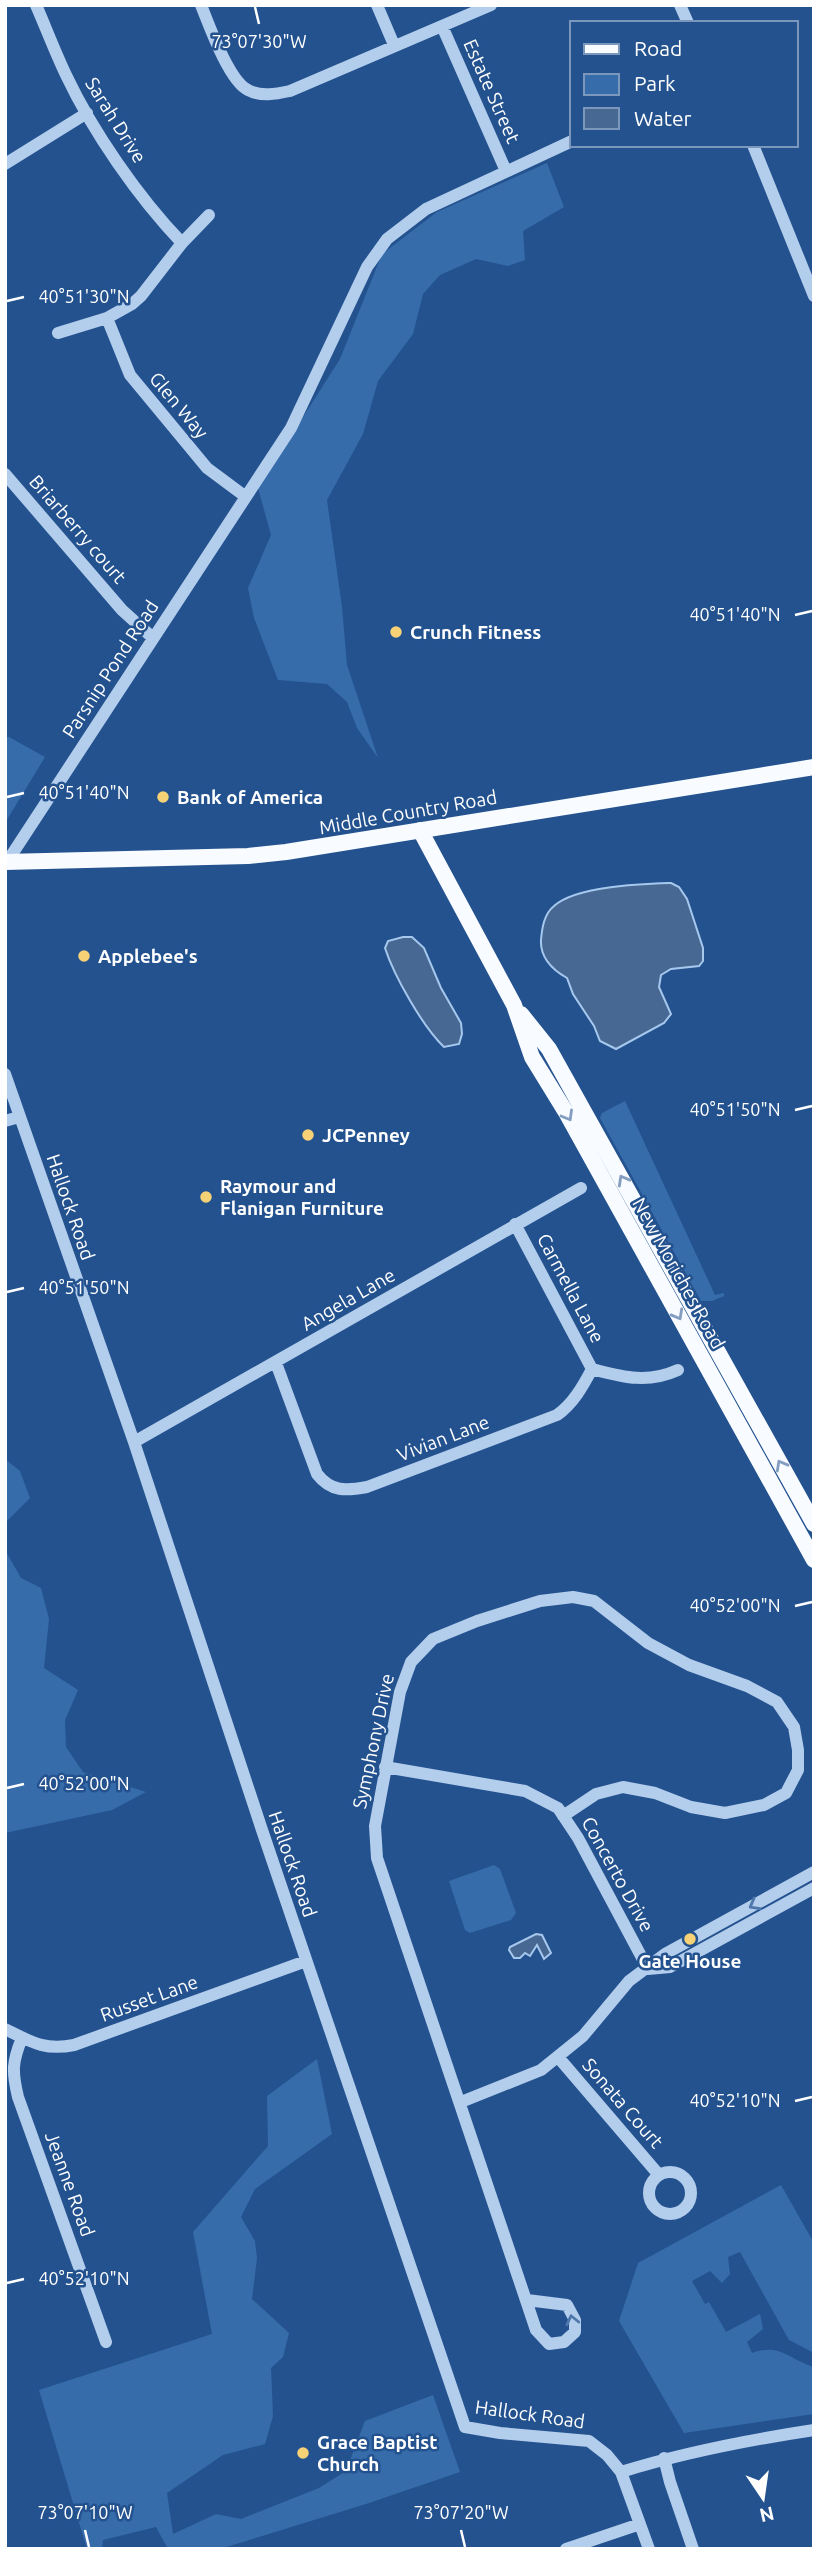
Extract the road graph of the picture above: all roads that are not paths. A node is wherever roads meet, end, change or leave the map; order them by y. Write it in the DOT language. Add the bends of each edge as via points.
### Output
graph roads {
  1 [pos="36,5"];
  2 [pos="201,5"];
  3 [pos="377,5"];
  4 [pos="491,5"];
  5 [pos="680,5"];
  6 [pos="687,21"];
  7 [pos="442,26"];
  8 [pos="394,45"];
  9 [pos="87,113"];
  10 [pos="570,142"];
  11 [pos="754,147"];
  12 [pos="5,164"];
  13 [pos="506,171"];
  14 [pos="209,215"];
  15 [pos="183,243"];
  16 [pos="814,296"];
  17 [pos="107,318"];
  18 [pos="58,333"];
  19 [pos="5,474"];
  20 [pos="246,498"];
  21 [pos="153,638"];
  22 [pos="814,767"];
  23 [pos="420,830"];
  24 [pos="6,862"];
  25 [pos="514,1005"];
  26 [pos="5,1074"];
  27 [pos="19,1117"];
  28 [pos="5,1121"];
  29 [pos="581,1188"];
  30 [pos="515,1224"];
  31 [pos="276,1363"];
  32 [pos="592,1369"];
  33 [pos="678,1370"];
  34 [pos="134,1443"];
  35 [pos="814,1524"];
  36 [pos="814,1560"];
  37 [pos="386,1767"];
  38 [pos="563,1815"];
  39 [pos="814,1871"];
  40 [pos="814,1888"];
  41 [pos="306,1961"];
  42 [pos="648,1969"];
  43 [pos="5,2029"];
  44 [pos="22,2038"];
  45 [pos="558,2057"];
  46 [pos="461,2102"];
  47 [pos="659,2175"];
  48 [pos="527,2300"];
  49 [pos="106,2342"];
  50 [pos="814,2430"];
  51 [pos="664,2458"];
  52 [pos="621,2472"];
  53 [pos="640,2524"];
  54 [pos="566,2549"];
  55 [pos="649,2549"];
  56 [pos="692,2549"];
  1 -- 9 [label="street, Sarah Drive"];
  2 -- 8 [label="street" via="217,47 246,90 269,95 290,91"];
  3 -- 8 [label="street"];
  4 -- 7 [label="street"];
  5 -- 6 [label="street"];
  7 -- 8 [label="street"];
  7 -- 13 [label="street, Estate Street"];
  9 -- 12 [label="street"];
  9 -- 15 [label="street, Sarah Drive" via="143,200"];
  10 -- 13 [label="street"];
  11 -- 16 [label="street"];
  13 -- 20 [label="street, Parsnip Pond Road" via="426,209 387,239 367,267 291,428"];
  14 -- 15 [label="street"];
  15 -- 17 [label="street" via="141,296"];
  17 -- 18 [label="street"];
  17 -- 20 [label="street, Glen Way" via="130,375 207,468"];
  19 -- 21 [label="street, Briarberry court" via="122,610"];
  20 -- 21 [label="street, Parsnip Pond Road"];
  21 -- 24 [label="street, Parsnip Pond Road"];
  22 -- 23 [label="main road, Middle Country Road"];
  23 -- 24 [label="main road, Middle Country Road" via="248,856"];
  23 -- 25 [label="main road, New Moriches Road"];
  35 -- 25 [label="main road, New Moriches Road, one-way" via="550,1049"];
  25 -- 36 [label="main road, New Moriches Road, one-way" via="532,1058"];
  26 -- 27 [label="street, Hallock Road"];
  27 -- 28 [label="street"];
  27 -- 34 [label="street, Hallock Road"];
  29 -- 30 [label="street, Angela Lane"];
  30 -- 31 [label="street, Angela Lane"];
  30 -- 32 [label="street, Carmella Lane"];
  31 -- 32 [label="street, Vivian Lane" via="317,1474 330,1486 347,1491 557,1415"];
  31 -- 34 [label="street, Angela Lane"];
  32 -- 33 [label="street" via="645,1380"];
  34 -- 41 [label="street, Hallock Road"];
  37 -- 38 [label="street, Concerto Drive" via="525,1791"];
  37 -- 38 [label="street, Symphony Drive" via="400,1692 411,1662 433,1639 540,1601 573,1597 594,1601 658,1649 777,1702 794,1727 798,1770 786,1793 764,1805 725,1813 623,1787 596,1794"];
  37 -- 46 [label="street, Symphony Drive" via="375,1825 377,1858"];
  38 -- 42 [label="street, Concerto Drive"];
  39 -- 42 [label="street, one-way" via="665,1954"];
  40 -- 42 [label="street" via="670,1968"];
  41 -- 44 [label="street, Russet Lane" via="74,2045 54,2049"];
  41 -- 52 [label="street, Hallock Road" via="465,2427 589,2441"];
  42 -- 45 [label="street" via="629,1981 583,2036"];
  43 -- 44 [label="street, Russet Lane"];
  44 -- 49 [label="street, Jeanne Road" via="13,2058 18,2097"];
  45 -- 46 [label="street" via="541,2070"];
  45 -- 47 [label="street, Sonata Court"];
  46 -- 48 [label="street, Symphony Drive"];
  50 -- 51 [label="street"];
  51 -- 52 [label="street"];
  51 -- 56 [label="street"];
  52 -- 53 [label="street, Hallock Road"];
  53 -- 54 [label="street"];
  53 -- 55 [label="street, Hallock Road"];
}
